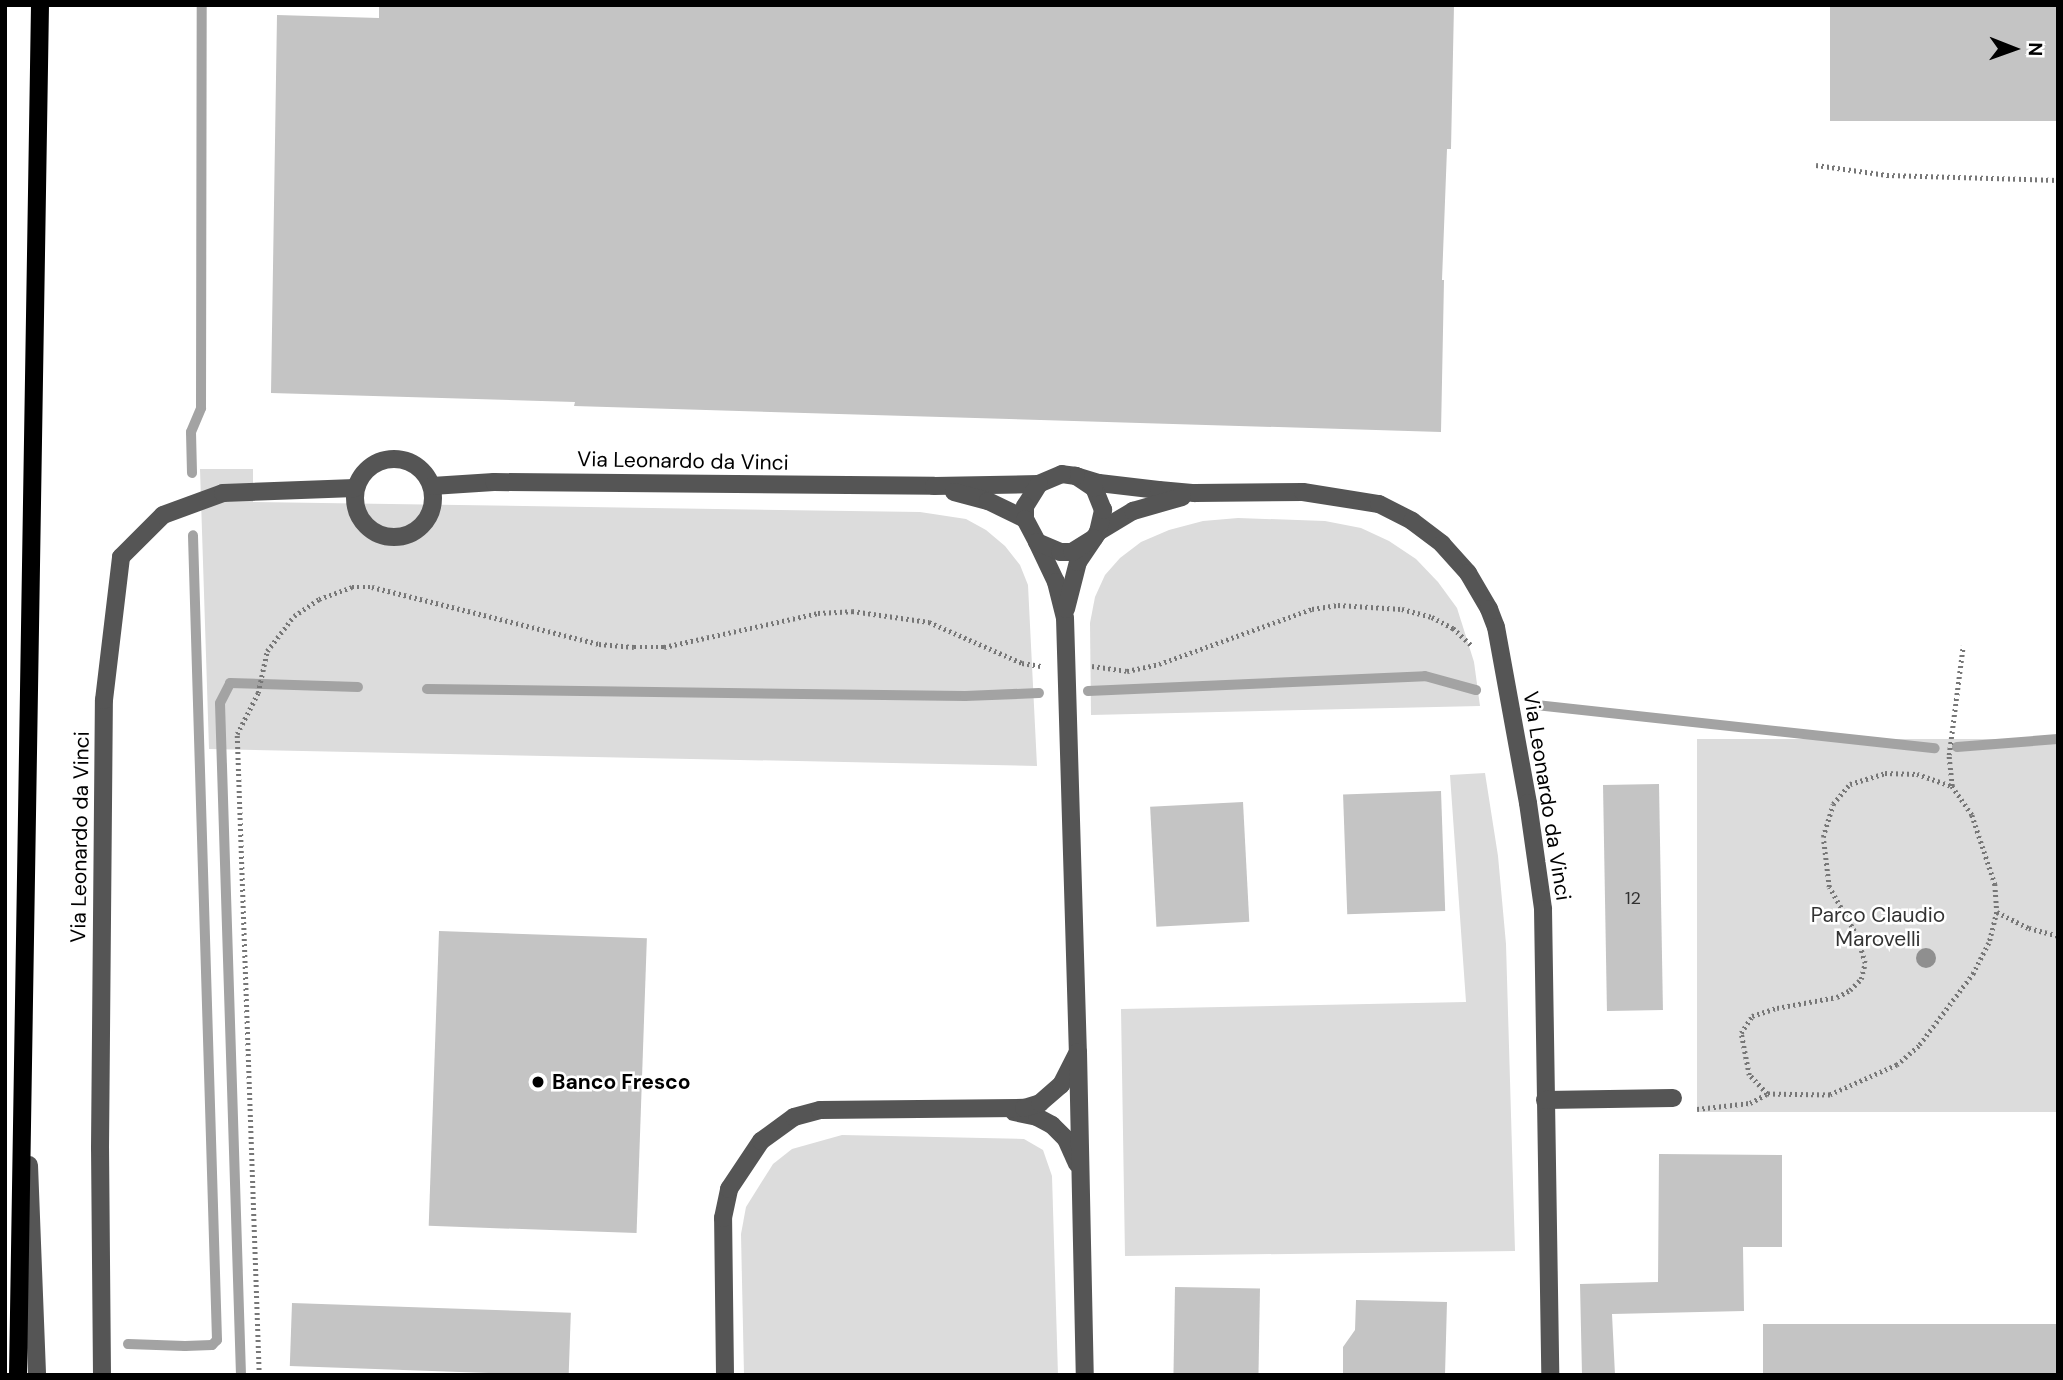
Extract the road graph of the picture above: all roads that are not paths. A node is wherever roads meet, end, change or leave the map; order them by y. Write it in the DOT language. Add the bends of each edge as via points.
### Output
graph roads {
  1 [pos="40,5"];
  2 [pos="1076,476"];
  3 [pos="1039,484"];
  4 [pos="432,486"];
  5 [pos="934,486"];
  6 [pos="355,488"];
  7 [pos="1195,493"];
  8 [pos="1025,519"];
  9 [pos="1096,535"];
  10 [pos="1037,542"];
  11 [pos="1065,618"];
  12 [pos="24,1023"];
  13 [pos="1078,1052"];
  14 [pos="1673,1098"];
  15 [pos="1545,1100"];
  16 [pos="1003,1110"];
  17 [pos="1080,1174"];
  18 [pos="18,1375"];
  19 [pos="37,1375"];
  20 [pos="102,1375"];
  21 [pos="725,1375"];
  22 [pos="1085,1375"];
  23 [pos="1550,1375"];
  1 -- 12 [label="main road"];
  2 -- 3 [label="street" via="1050,477"];
  2 -- 7 [label="street, Via Leonardo da Vinci" via="1099,483"];
  2 -- 9 [label="street" via="1100,498 1103,521"];
  3 -- 5 [label="street, Via Leonardo da Vinci"];
  3 -- 8 [label="street" via="1030,494"];
  4 -- 5 [label="street, Via Leonardo da Vinci" via="494,482"];
  4 -- 6 [label="street" via="413,464 385,459 361,475"];
  4 -- 6 [label="street" via="427,521 418,530 396,538 377,535 363,524 354,506"];
  5 -- 8 [label="street, Via Leonardo da Vinci" via="988,501"];
  6 -- 20 [label="street, Via Leonardo da Vinci" via="223,493 163,515 121,557 104,700"];
  7 -- 9 [label="street, Via Leonardo da Vinci" via="1133,511"];
  7 -- 15 [label="street, Via Leonardo da Vinci" via="1303,492 1379,504 1442,544 1479,590 1496,627 1540,884"];
  8 -- 10 [label="street"];
  9 -- 10 [label="street" via="1085,547 1060,552"];
  9 -- 11 [label="street" via="1078,562"];
  10 -- 11 [label="street" via="1056,582"];
  11 -- 13 [label="street"];
  12 -- 18 [label="main road"];
  12 -- 19 [label="street"];
  13 -- 16 [label="street" via="1050,1096 1024,1108"];
  13 -- 17 [label="street"];
  14 -- 15 [label="street"];
  15 -- 23 [label="street, Via Leonardo da Vinci"];
  16 -- 17 [label="street" via="1052,1125 1066,1139"];
  16 -- 21 [label="street" via="820,1110 794,1117 761,1141 729,1189 723,1218"];
  17 -- 22 [label="street"];
}
